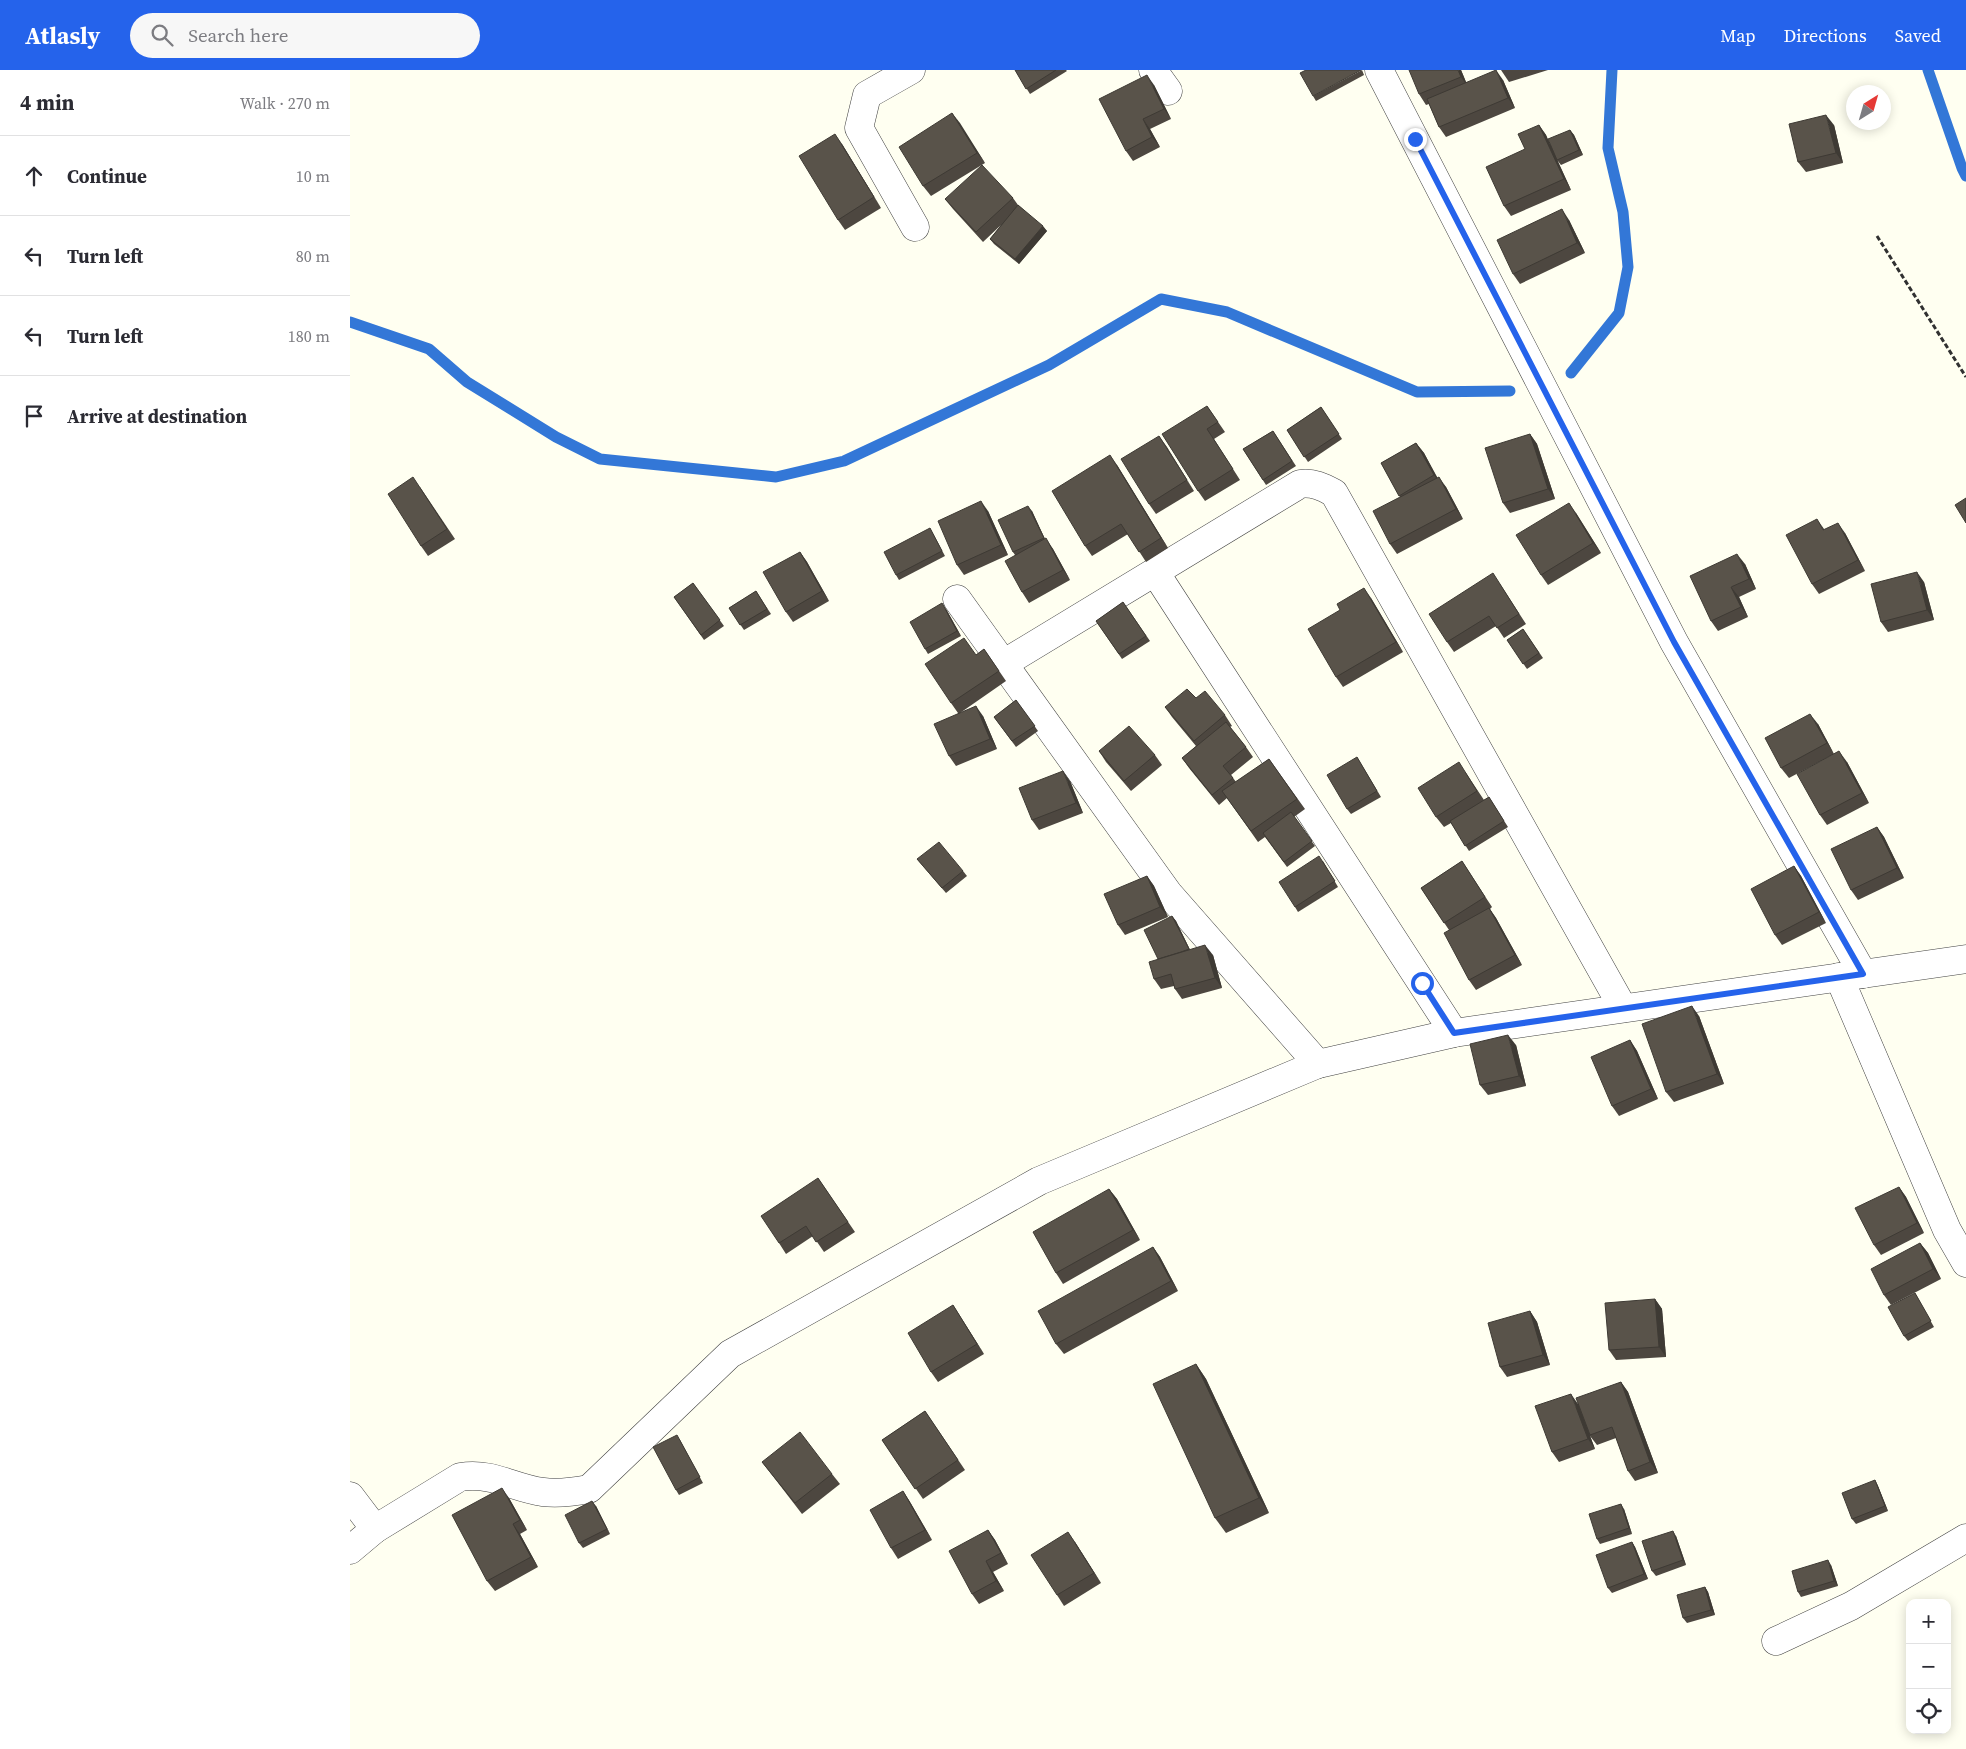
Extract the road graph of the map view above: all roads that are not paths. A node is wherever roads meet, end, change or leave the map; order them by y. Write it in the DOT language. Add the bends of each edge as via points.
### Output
graph roads {
  1 [pos="911,70"];
  2 [pos="1379,70"];
  3 [pos="915,226"];
  4 [pos="1155,572"];
  5 [pos="956,599"];
  6 [pos="1003,664"];
  7 [pos="1966,959"];
  8 [pos="1851,975"];
  9 [pos="1623,1008"];
  10 [pos="1454,1033"];
  11 [pos="1318,1064"];
  12 [pos="1966,1263"];
  13 [pos="350,1496"];
  14 [pos="375,1529"];
  15 [pos="1966,1538"];
  16 [pos="350,1550"];
  17 [pos="1776,1641"];
  1 -- 3 [label="street" via="866,95 859,128"];
  2 -- 8 [label="street" via="1674,642"];
  4 -- 6 [label="street"];
  4 -- 9 [label="street" via="1300,484 1316,485 1334,493"];
  4 -- 10 [label="street"];
  5 -- 6 [label="street"];
  6 -- 11 [label="street" via="1168,893"];
  7 -- 8 [label="street"];
  8 -- 9 [label="street"];
  8 -- 12 [label="street" via="1947,1230"];
  9 -- 10 [label="street"];
  10 -- 11 [label="street"];
  11 -- 14 [label="street" via="1038,1181 730,1354 589,1489 564,1494 541,1492 488,1476 460,1477"];
  13 -- 14 [label="street"];
  14 -- 16 [label="street"];
  15 -- 17 [label="street" via="1851,1606"];
}
